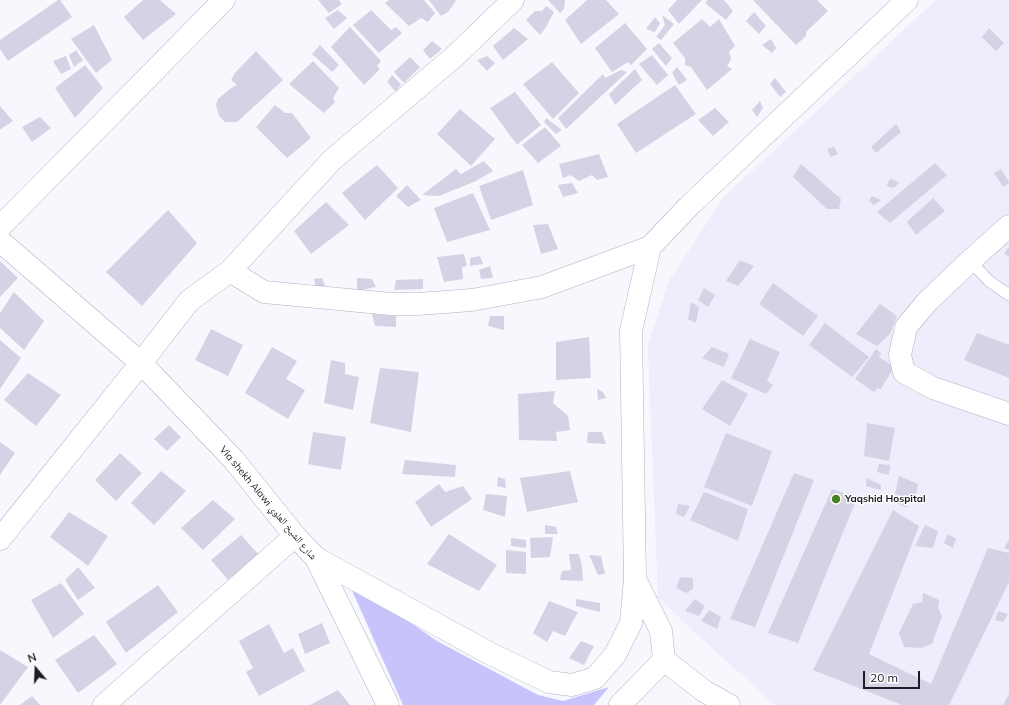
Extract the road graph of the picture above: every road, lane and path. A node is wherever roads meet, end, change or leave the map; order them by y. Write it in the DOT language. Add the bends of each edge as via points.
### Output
graph roads {
  1 [pos="224,0"];
  2 [pos="513,0"];
  3 [pos="907,0"];
  4 [pos="1009,226"];
  5 [pos="0,227"];
  6 [pos="0,241"];
  7 [pos="650,247"];
  8 [pos="970,261"];
  9 [pos="230,271"];
  10 [pos="1009,295"];
  11 [pos="141,363"];
  12 [pos="1009,414"];
  13 [pos="296,536"];
  14 [pos="0,539"];
  15 [pos="316,558"];
  16 [pos="635,579"];
  17 [pos="664,660"];
  18 [pos="104,705"];
  19 [pos="388,705"];
  20 [pos="620,705"];
  21 [pos="729,705"];
  1 -- 5 [label="street"];
  2 -- 9 [label="street" via="454,57 332,160"];
  3 -- 7 [label="street"];
  4 -- 8 [label="street"];
  6 -- 11 [label="street, Via shekh Alawi شارع الشيخ العلوي"];
  7 -- 9 [label="street" via="542,288 472,300 418,304 391,304 264,292"];
  7 -- 16 [label="street" via="631,331"];
  8 -- 10 [label="lane" via="989,281"];
  8 -- 12 [label="street" via="927,302 906,327 900,355 904,372 933,388"];
  9 -- 11 [label="street" via="189,301"];
  11 -- 13 [label="street, Via shekh Alawi شارع الشيخ العلوي" via="234,460"];
  11 -- 14 [label="street"];
  13 -- 15 [label="street, Via shekh Alawi شارع الشيخ العلوي"];
  13 -- 18 [label="street"];
  15 -- 16 [label="street" via="536,676 549,682 572,685 595,678 615,655 631,623"];
  15 -- 19 [label="street, Via shekh Alawi شارع الشيخ العلوي"];
  16 -- 17 [label="street" via="661,631"];
  17 -- 20 [label="street"];
  17 -- 21 [label="street" via="704,691"];
}
